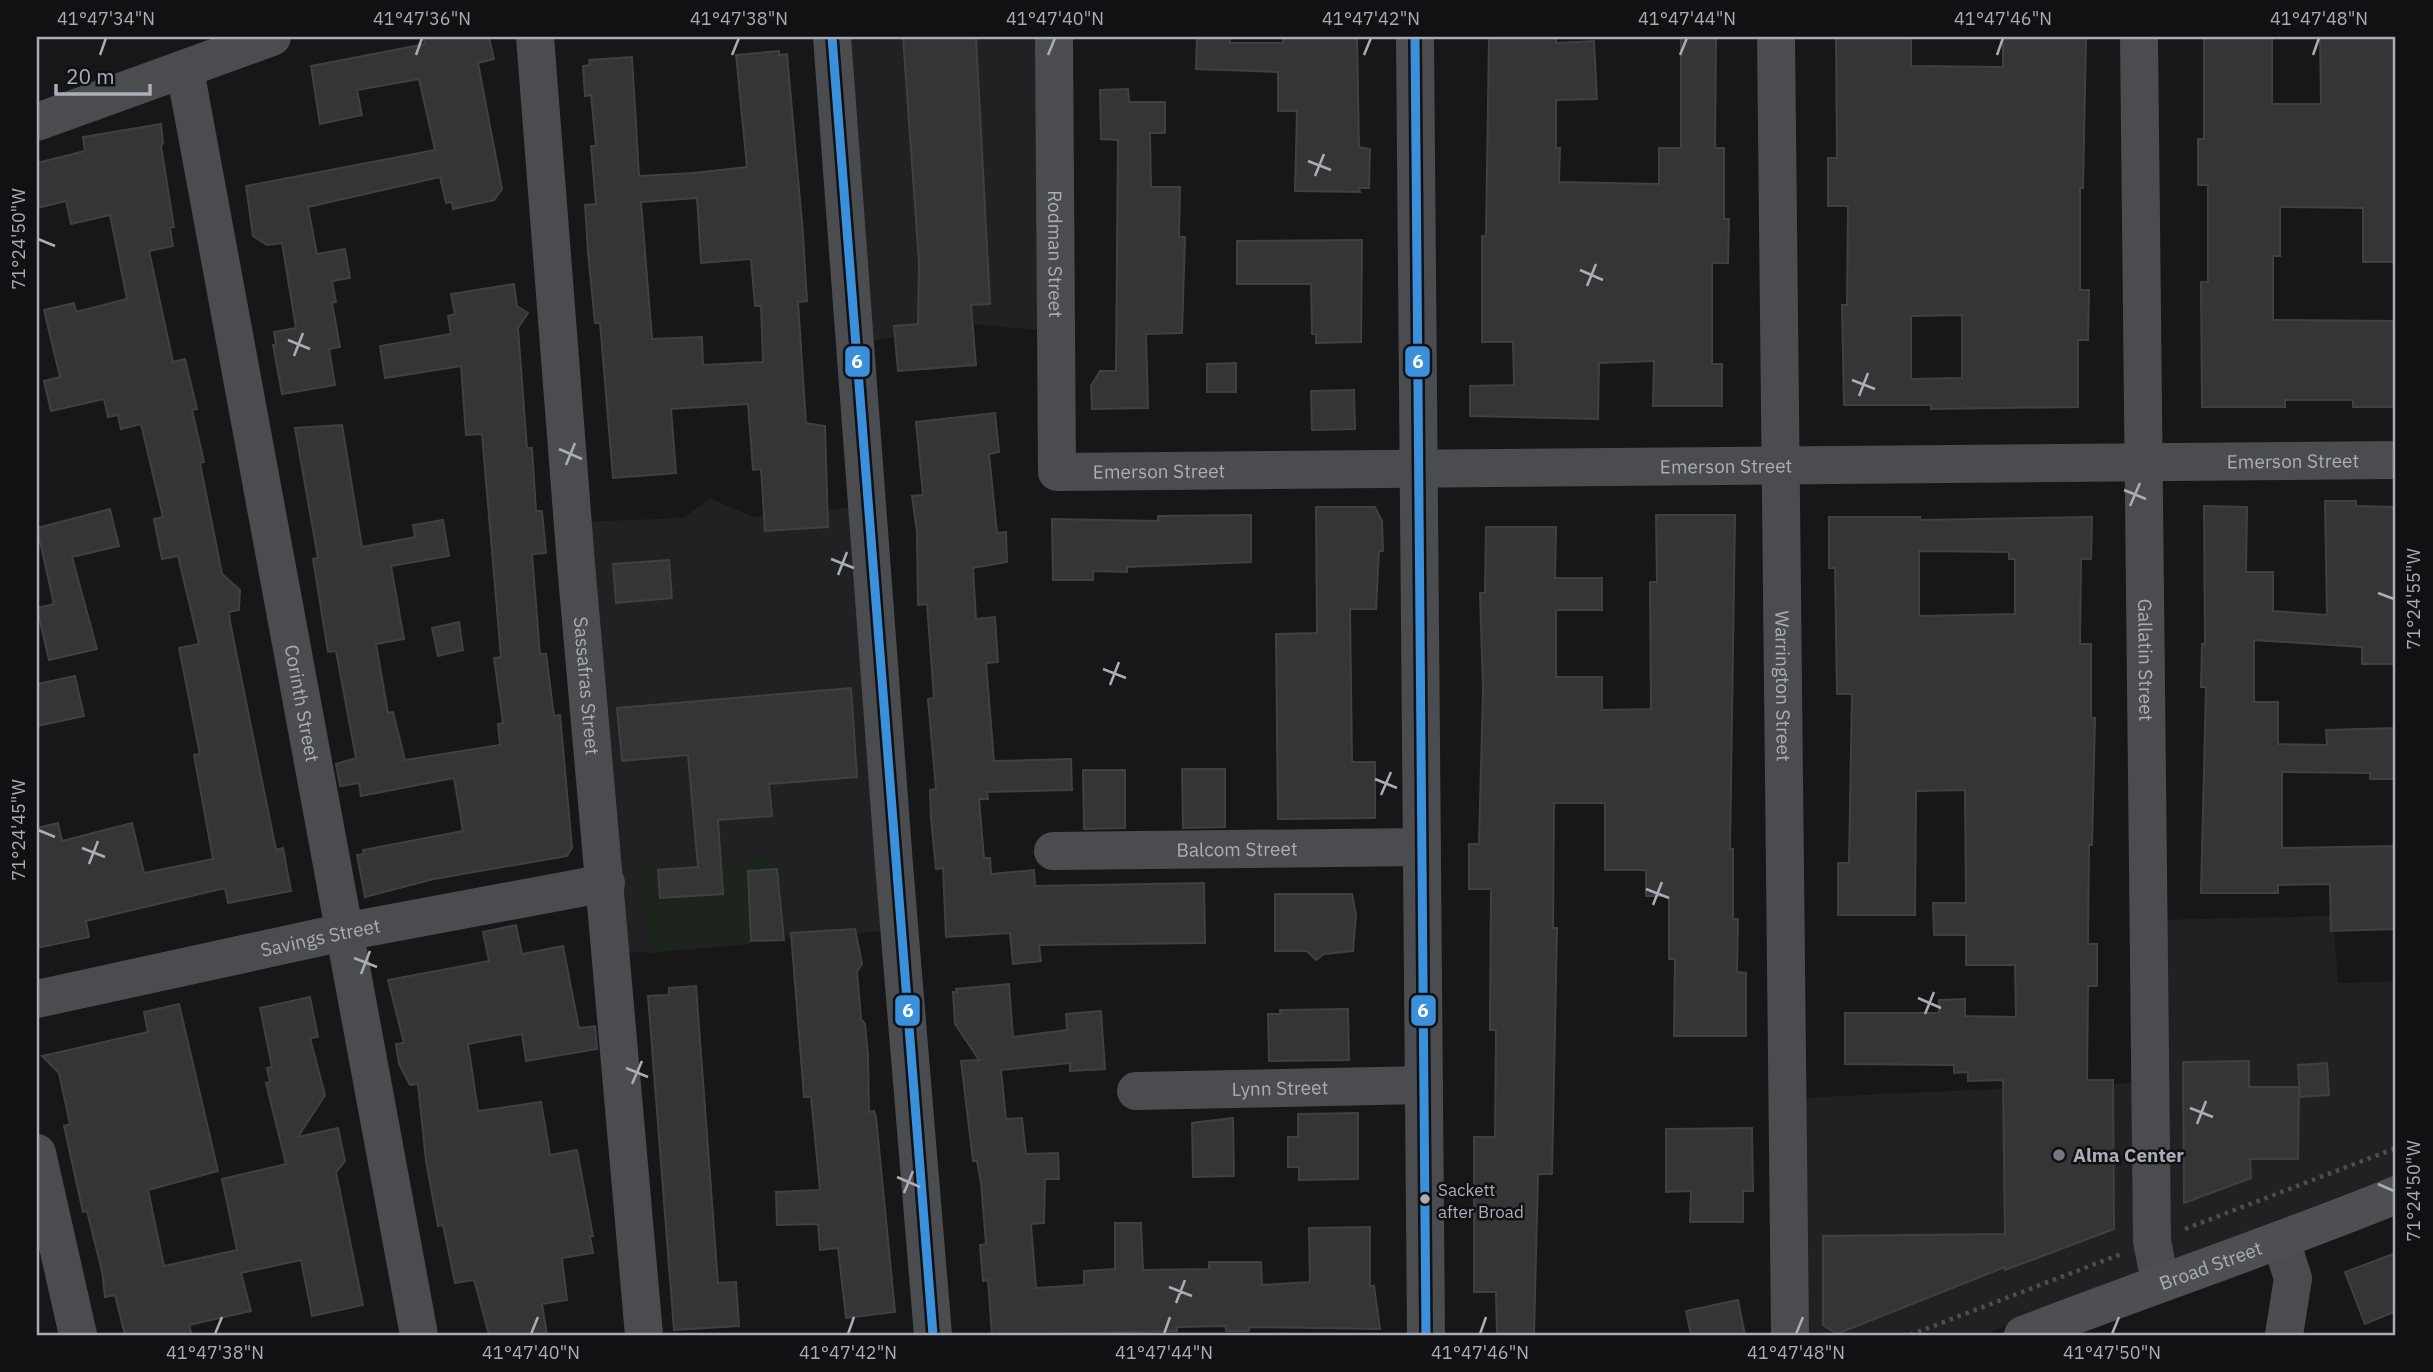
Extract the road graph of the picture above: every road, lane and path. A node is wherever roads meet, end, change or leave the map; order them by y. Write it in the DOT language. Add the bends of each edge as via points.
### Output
graph roads {
  1 [pos="272,37"];
  2 [pos="535,37"];
  3 [pos="832,37"];
  4 [pos="1055,37"];
  5 [pos="1415,37"];
  6 [pos="1776,37"];
  7 [pos="2139,37"];
  8 [pos="185,70"];
  9 [pos="37,122"];
  10 [pos="2396,460"];
  11 [pos="2144,463"];
  12 [pos="1780,466"];
  13 [pos="1419,469"];
  14 [pos="1057,472"];
  15 [pos="1422,847"];
  16 [pos="1053,851"];
  17 [pos="606,883"];
  18 [pos="344,932"];
  19 [pos="37,999"];
  20 [pos="1424,1085"];
  21 [pos="1136,1091"];
  22 [pos="37,1153"];
  23 [pos="2396,1195"];
  24 [pos="2281,1241"];
  25 [pos="2160,1282"];
  26 [pos="78,1335"];
  27 [pos="419,1335"];
  28 [pos="644,1335"];
  29 [pos="933,1335"];
  30 [pos="1426,1335"];
  31 [pos="1790,1335"];
  32 [pos="2023,1335"];
  33 [pos="2284,1335"];
  1 -- 8 [label="street"];
  2 -- 17 [label="street, Sassafras Street"];
  3 -- 29 [label="street"];
  4 -- 14 [label="street, Rodman Street"];
  5 -- 13 [label="street"];
  6 -- 12 [label="street, Warrington Street"];
  7 -- 11 [label="street, Gallatin Street"];
  8 -- 9 [label="street"];
  8 -- 18 [label="street, Corinth Street"];
  10 -- 11 [label="street, Emerson Street"];
  11 -- 12 [label="street, Emerson Street"];
  11 -- 25 [label="street, Gallatin Street" via="2152,1241"];
  12 -- 13 [label="street, Emerson Street"];
  12 -- 31 [label="street, Warrington Street"];
  13 -- 14 [label="street, Emerson Street"];
  13 -- 15 [label="street"];
  15 -- 16 [label="street, Balcom Street"];
  15 -- 20 [label="street"];
  17 -- 18 [label="street, Savings Street"];
  17 -- 28 [label="street, Sassafras Street"];
  18 -- 19 [label="street, Savings Street"];
  18 -- 27 [label="street, Corinth Street"];
  20 -- 21 [label="street, Lynn Street"];
  20 -- 30 [label="street"];
  22 -- 26 [label="street"];
  23 -- 24 [label="main road, Broad Street"];
  24 -- 25 [label="main road, Broad Street"];
  24 -- 33 [label="street" via="2292,1278"];
  25 -- 32 [label="main road, Broad Street"];
}
